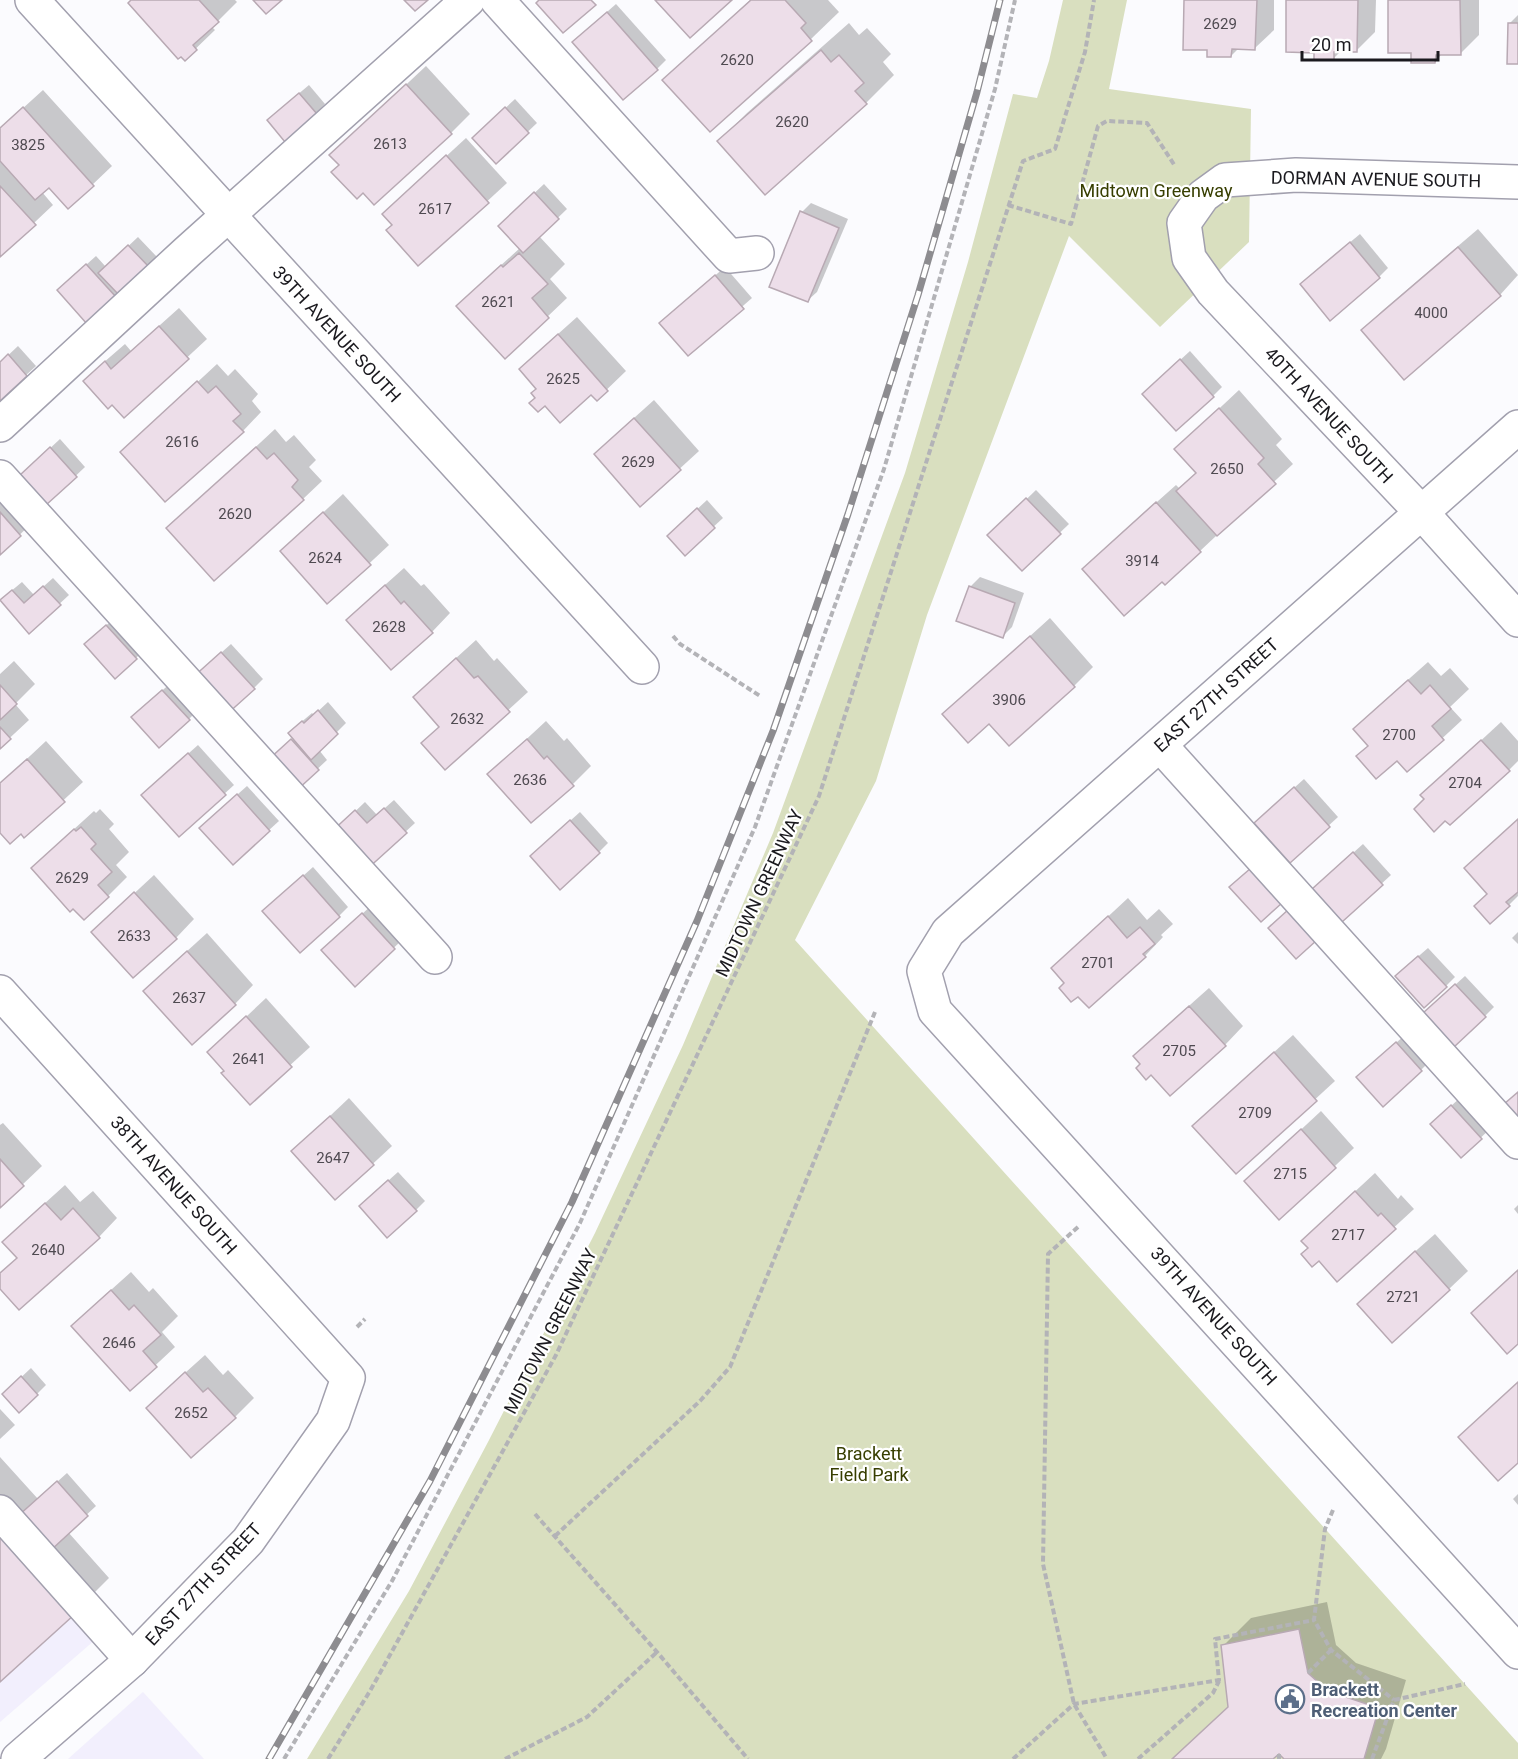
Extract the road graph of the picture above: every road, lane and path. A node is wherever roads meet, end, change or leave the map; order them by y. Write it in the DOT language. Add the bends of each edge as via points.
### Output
graph roads {
  1 [pos="32,0"];
  2 [pos="468,0"];
  3 [pos="497,0"];
  4 [pos="1016,0"];
  5 [pos="1094,0"];
  6 [pos="1175,166"];
  7 [pos="1518,182"];
  8 [pos="1203,196"];
  9 [pos="1008,205"];
  10 [pos="228,216"];
  11 [pos="757,253"];
  12 [pos="0,425"];
  13 [pos="1518,428"];
  14 [pos="0,477"];
  15 [pos="1422,513"];
  16 [pos="1518,620"];
  17 [pos="665,628"];
  18 [pos="642,667"];
  19 [pos="760,696"];
  20 [pos="1160,744"];
  21 [pos="435,957"];
  22 [pos="924,971"];
  23 [pos="0,992"];
  24 [pos="875,1012"];
  25 [pos="1518,1142"];
  26 [pos="1108,1199"];
  27 [pos="348,1378"];
  28 [pos="1352,1469"];
  29 [pos="0,1512"];
  30 [pos="535,1514"];
  31 [pos="555,1536"];
  32 [pos="1314,1620"];
  33 [pos="1331,1650"];
  34 [pos="657,1652"];
  35 [pos="1518,1652"];
  36 [pos="132,1660"];
  37 [pos="1308,1673"];
  38 [pos="1220,1680"];
  39 [pos="1465,1684"];
  40 [pos="1394,1700"];
  41 [pos="1074,1704"];
  42 [pos="18,1759"];
  43 [pos="284,1759"];
  44 [pos="328,1759"];
  45 [pos="505,1759"];
  46 [pos="748,1759"];
  47 [pos="1013,1759"];
  48 [pos="1107,1759"];
  49 [pos="1138,1759"];
  50 [pos="1372,1759"];
  1 -- 10 [label="street, 39TH AVENUE SOUTH"];
  2 -- 10 [label="street"];
  3 -- 11 [label="street" via="729,256"];
  4 -- 43 [label="path" via="995,89 884,469 755,827 580,1223 392,1581"];
  5 -- 9 [label="path, MIDTOWN GREENWAY" via="1085,52 1054,149 1023,161"];
  6 -- 9 [label="path" via="1147,123 1107,121 1098,126 1071,224"];
  7 -- 8 [label="street, DORMAN AVENUE SOUTH" via="1296,175 1225,180"];
  8 -- 15 [label="street, 40TH AVENUE SOUTH" via="1184,223 1189,258 1213,292"];
  9 -- 44 [label="path, MIDTOWN GREENWAY" via="819,796 556,1355 370,1691"];
  10 -- 12 [label="street"];
  10 -- 18 [label="street, 39TH AVENUE SOUTH"];
  13 -- 15 [label="street, EAST 27TH STREET"];
  14 -- 21 [label="street"];
  15 -- 16 [label="street, 40TH AVENUE SOUTH"];
  15 -- 20 [label="street, EAST 27TH STREET"];
  17 -- 19 [label="path" via="680,644"];
  20 -- 22 [label="street, EAST 27TH STREET" via="948,932"];
  20 -- 25 [label="street"];
  22 -- 26 [label="street, 39TH AVENUE SOUTH" via="935,1011"];
  23 -- 27 [label="street, 38TH AVENUE SOUTH"];
  24 -- 31 [label="path" via="730,1367 700,1401"];
  26 -- 28 [label="street, 39TH AVENUE SOUTH"];
  26 -- 41 [label="path" via="1048,1254 1043,1564"];
  27 -- 36 [label="street, EAST 27TH STREET" via="333,1421 248,1541"];
  28 -- 32 [label="path" via="1326,1529"];
  28 -- 35 [label="street, 39TH AVENUE SOUTH"];
  29 -- 36 [label="street"];
  30 -- 31 [label="path"];
  31 -- 34 [label="path"];
  32 -- 33 [label="path"];
  32 -- 38 [label="path" via="1215,1639"];
  33 -- 37 [label="path"];
  33 -- 40 [label="path"];
  34 -- 45 [label="path" via="587,1717"];
  34 -- 46 [label="path"];
  36 -- 42 [label="street, EAST 27TH STREET"];
  38 -- 41 [label="path"];
  38 -- 49 [label="path" via="1213,1693"];
  39 -- 40 [label="path"];
  40 -- 50 [label="path"];
  41 -- 47 [label="path"];
  41 -- 48 [label="path"];
}
